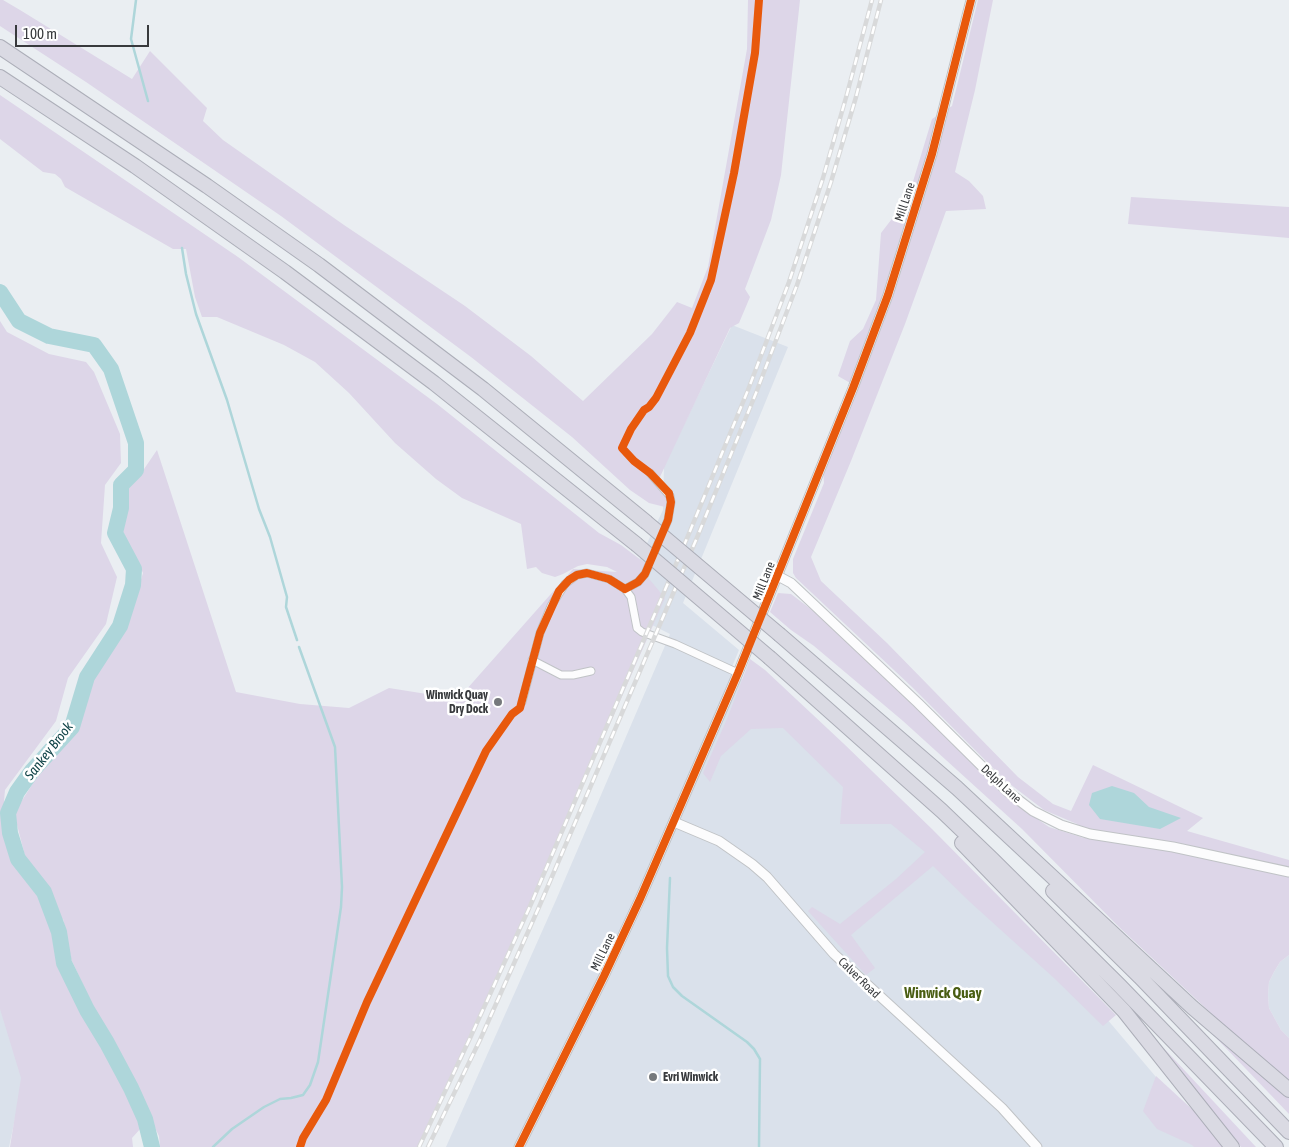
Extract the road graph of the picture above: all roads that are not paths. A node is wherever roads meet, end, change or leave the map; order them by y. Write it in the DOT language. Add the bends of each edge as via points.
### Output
graph roads {
  1 [pos="971,0"];
  2 [pos="0,46"];
  3 [pos="0,77"];
  4 [pos="650,473"];
  5 [pos="778,576"];
  6 [pos="625,589"];
  7 [pos="532,660"];
  8 [pos="591,671"];
  9 [pos="738,673"];
  10 [pos="522,702"];
  11 [pos="860,705"];
  12 [pos="847,727"];
  13 [pos="674,822"];
  14 [pos="1289,872"];
  15 [pos="1289,1090"];
  16 [pos="1289,1132"];
  17 [pos="518,1147"];
  18 [pos="1037,1147"];
  19 [pos="1232,1147"];
  20 [pos="1276,1147"];
  1 -- 5 [label="street, Mill Lane" via="932,154 888,295"];
  2 -- 11 [label="highway, bridge" via="318,266 483,389 646,522"];
  3 -- 12 [label="highway, bridge" via="135,166 442,389 636,544"];
  4 -- 6 [label="street" via="670,496 668,520 645,574"];
  5 -- 9 [label="street, Mill Lane"];
  5 -- 14 [label="street, Delph Lane" via="788,581 1008,792 1033,811 1061,825 1090,834 1173,847"];
  6 -- 7 [label="street" via="609,578 587,572 569,580 559,591 548,613"];
  6 -- 9 [label="street" via="631,597 637,628 642,632"];
  7 -- 8 [label="street" via="561,675"];
  7 -- 10 [label="street"];
  9 -- 13 [label="street, Mill Lane"];
  11 -- 15 [label="highway" via="957,788 1192,1007"];
  11 -- 16 [label="highway" via="1140,977"];
  12 -- 19 [label="highway" via="1124,1011"];
  12 -- 20 [label="highway" via="992,859"];
  13 -- 17 [label="street, Mill Lane" via="620,944"];
  13 -- 18 [label="street, Calver Road" via="718,841 767,877 834,954 1002,1108"];
}
